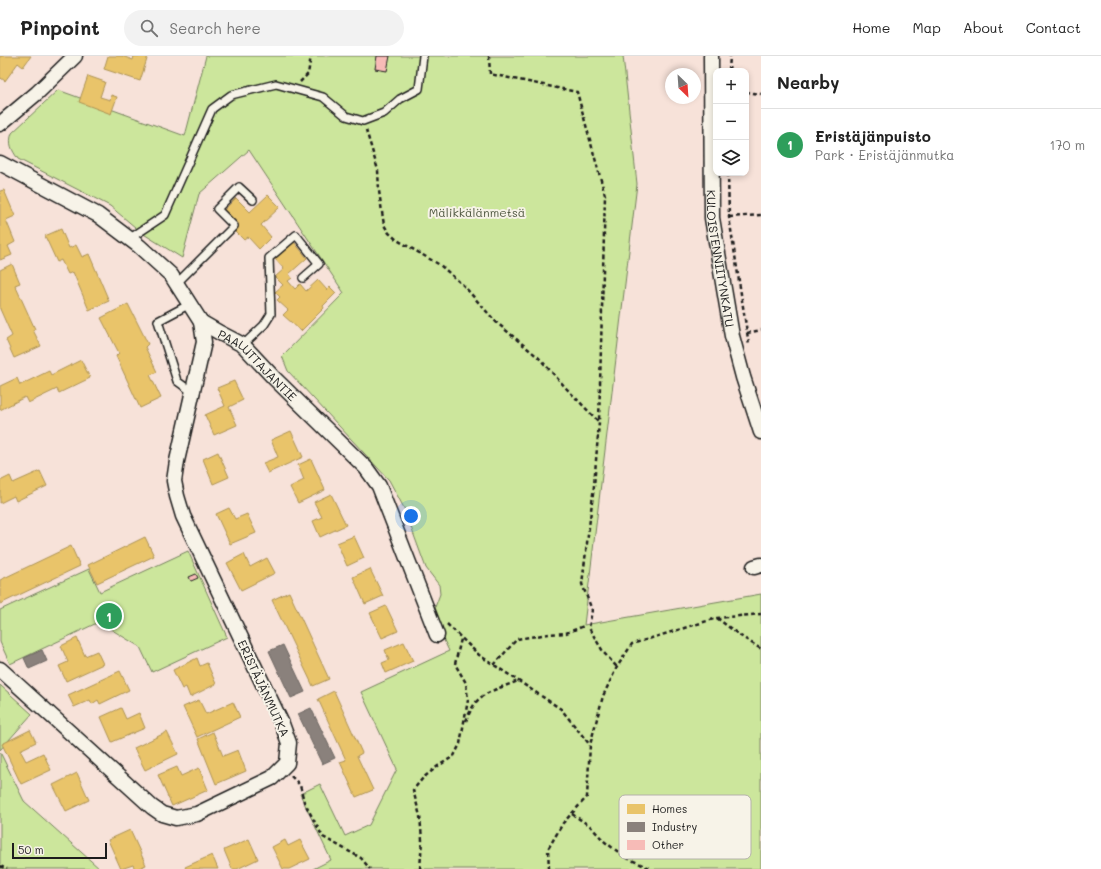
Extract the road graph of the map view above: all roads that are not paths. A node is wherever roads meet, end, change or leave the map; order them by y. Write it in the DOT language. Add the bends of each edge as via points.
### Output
graph roads {
  1 [pos="75,56"];
  2 [pos="423,56"];
  3 [pos="710,56"];
  4 [pos="0,124"];
  5 [pos="0,163"];
  6 [pos="253,200"];
  7 [pos="129,239"];
  8 [pos="303,278"];
  9 [pos="177,283"];
  10 [pos="190,304"];
  11 [pos="201,322"];
  12 [pos="243,345"];
  13 [pos="192,392"];
  14 [pos="761,432"];
  15 [pos="437,635"];
  16 [pos="0,670"];
  1 -- 4 [label="street" via="38,93"];
  2 -- 7 [label="lane" via="419,89 400,99 384,113 363,121 346,116 323,97 276,84 231,95 212,109 165,215"];
  3 -- 14 [label="street, KULOISTENNIITYNKATU" via="712,218 732,336"];
  5 -- 7 [label="street, PAALUTTAJANTIE" via="98,215"];
  6 -- 9 [label="lane" via="239,187 217,209 234,226"];
  7 -- 9 [label="street, PAALUTTAJANTIE"];
  8 -- 12 [label="lane" via="319,264 296,235 269,258 270,314 264,325"];
  9 -- 10 [label="street, PAALUTTAJANTIE"];
  10 -- 11 [label="street, PAALUTTAJANTIE"];
  10 -- 13 [label="lane" via="158,321 177,381"];
  11 -- 12 [label="street, PAALUTTAJANTIE"];
  11 -- 13 [label="street, ERISTÄJÄNMUTKA" via="204,342"];
  12 -- 15 [label="street, PAALUTTAJANTIE" via="366,468 379,486"];
  13 -- 16 [label="street, ERISTÄJÄNMUTKA" via="174,481 177,496 184,516 282,724 289,743 287,763 272,778 197,814 176,818 162,814"];
}
